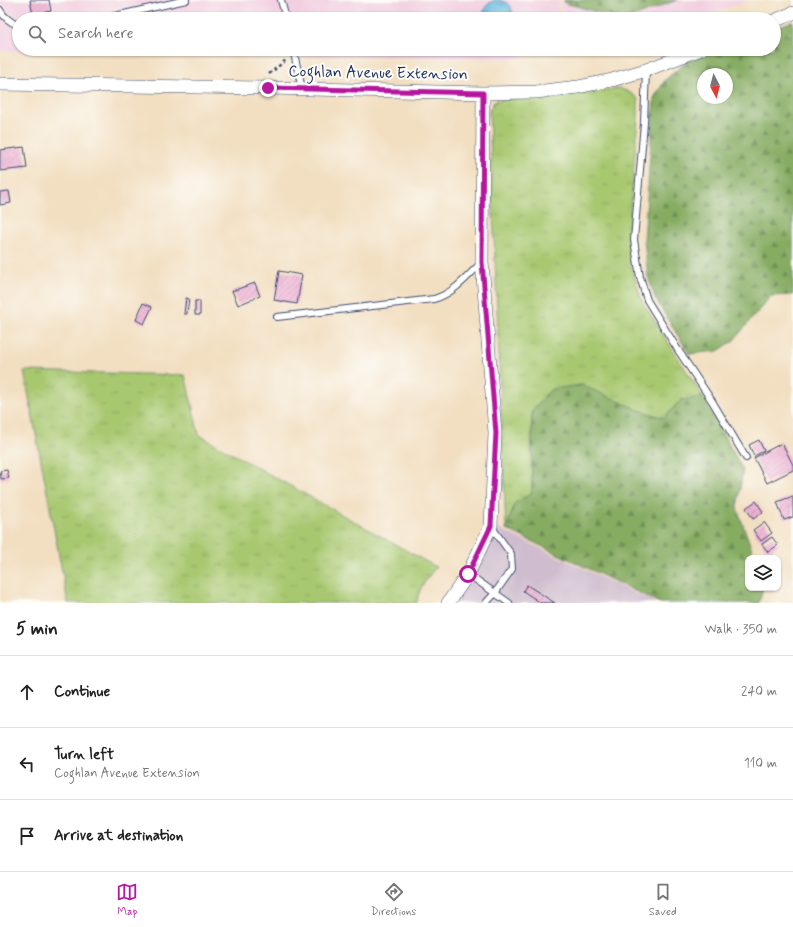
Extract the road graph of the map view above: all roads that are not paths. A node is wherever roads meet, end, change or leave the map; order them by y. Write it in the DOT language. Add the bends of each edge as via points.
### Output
graph roads {
  1 [pos="186,0"];
  2 [pos="281,0"];
  3 [pos="0,10"];
  4 [pos="133,12"];
  5 [pos="284,12"];
  6 [pos="793,14"];
  7 [pos="781,18"];
  8 [pos="12,23"];
  9 [pos="295,56"];
  10 [pos="683,56"];
  11 [pos="646,70"];
  12 [pos="0,84"];
  13 [pos="302,88"];
  14 [pos="483,93"];
  15 [pos="482,262"];
  16 [pos="277,318"];
  17 [pos="746,458"];
  18 [pos="491,526"];
  19 [pos="468,574"];
  20 [pos="495,593"];
  21 [pos="448,603"];
  22 [pos="486,603"];
  23 [pos="509,603"];
  1 -- 4 [label="lane"];
  2 -- 5 [label="lane"];
  3 -- 8 [label="lane"];
  6 -- 7 [label="street"];
  9 -- 13 [label="lane"];
  10 -- 11 [label="street, Coghlan Avenue Extension"];
  11 -- 14 [label="street, Coghlan Avenue Extension" via="578,87 536,92"];
  11 -- 17 [label="lane" via="634,240 640,277 647,300"];
  12 -- 13 [label="street, Coghlan Avenue Extension"];
  13 -- 14 [label="street, Coghlan Avenue Extension"];
  14 -- 15 [label="street"];
  15 -- 16 [label="lane" via="457,287 434,299"];
  15 -- 18 [label="street" via="496,433"];
  18 -- 19 [label="street"];
  18 -- 20 [label="lane" via="511,554 512,561 512,569"];
  19 -- 20 [label="lane"];
  19 -- 21 [label="street"];
  20 -- 22 [label="lane"];
  20 -- 23 [label="lane"];
}
